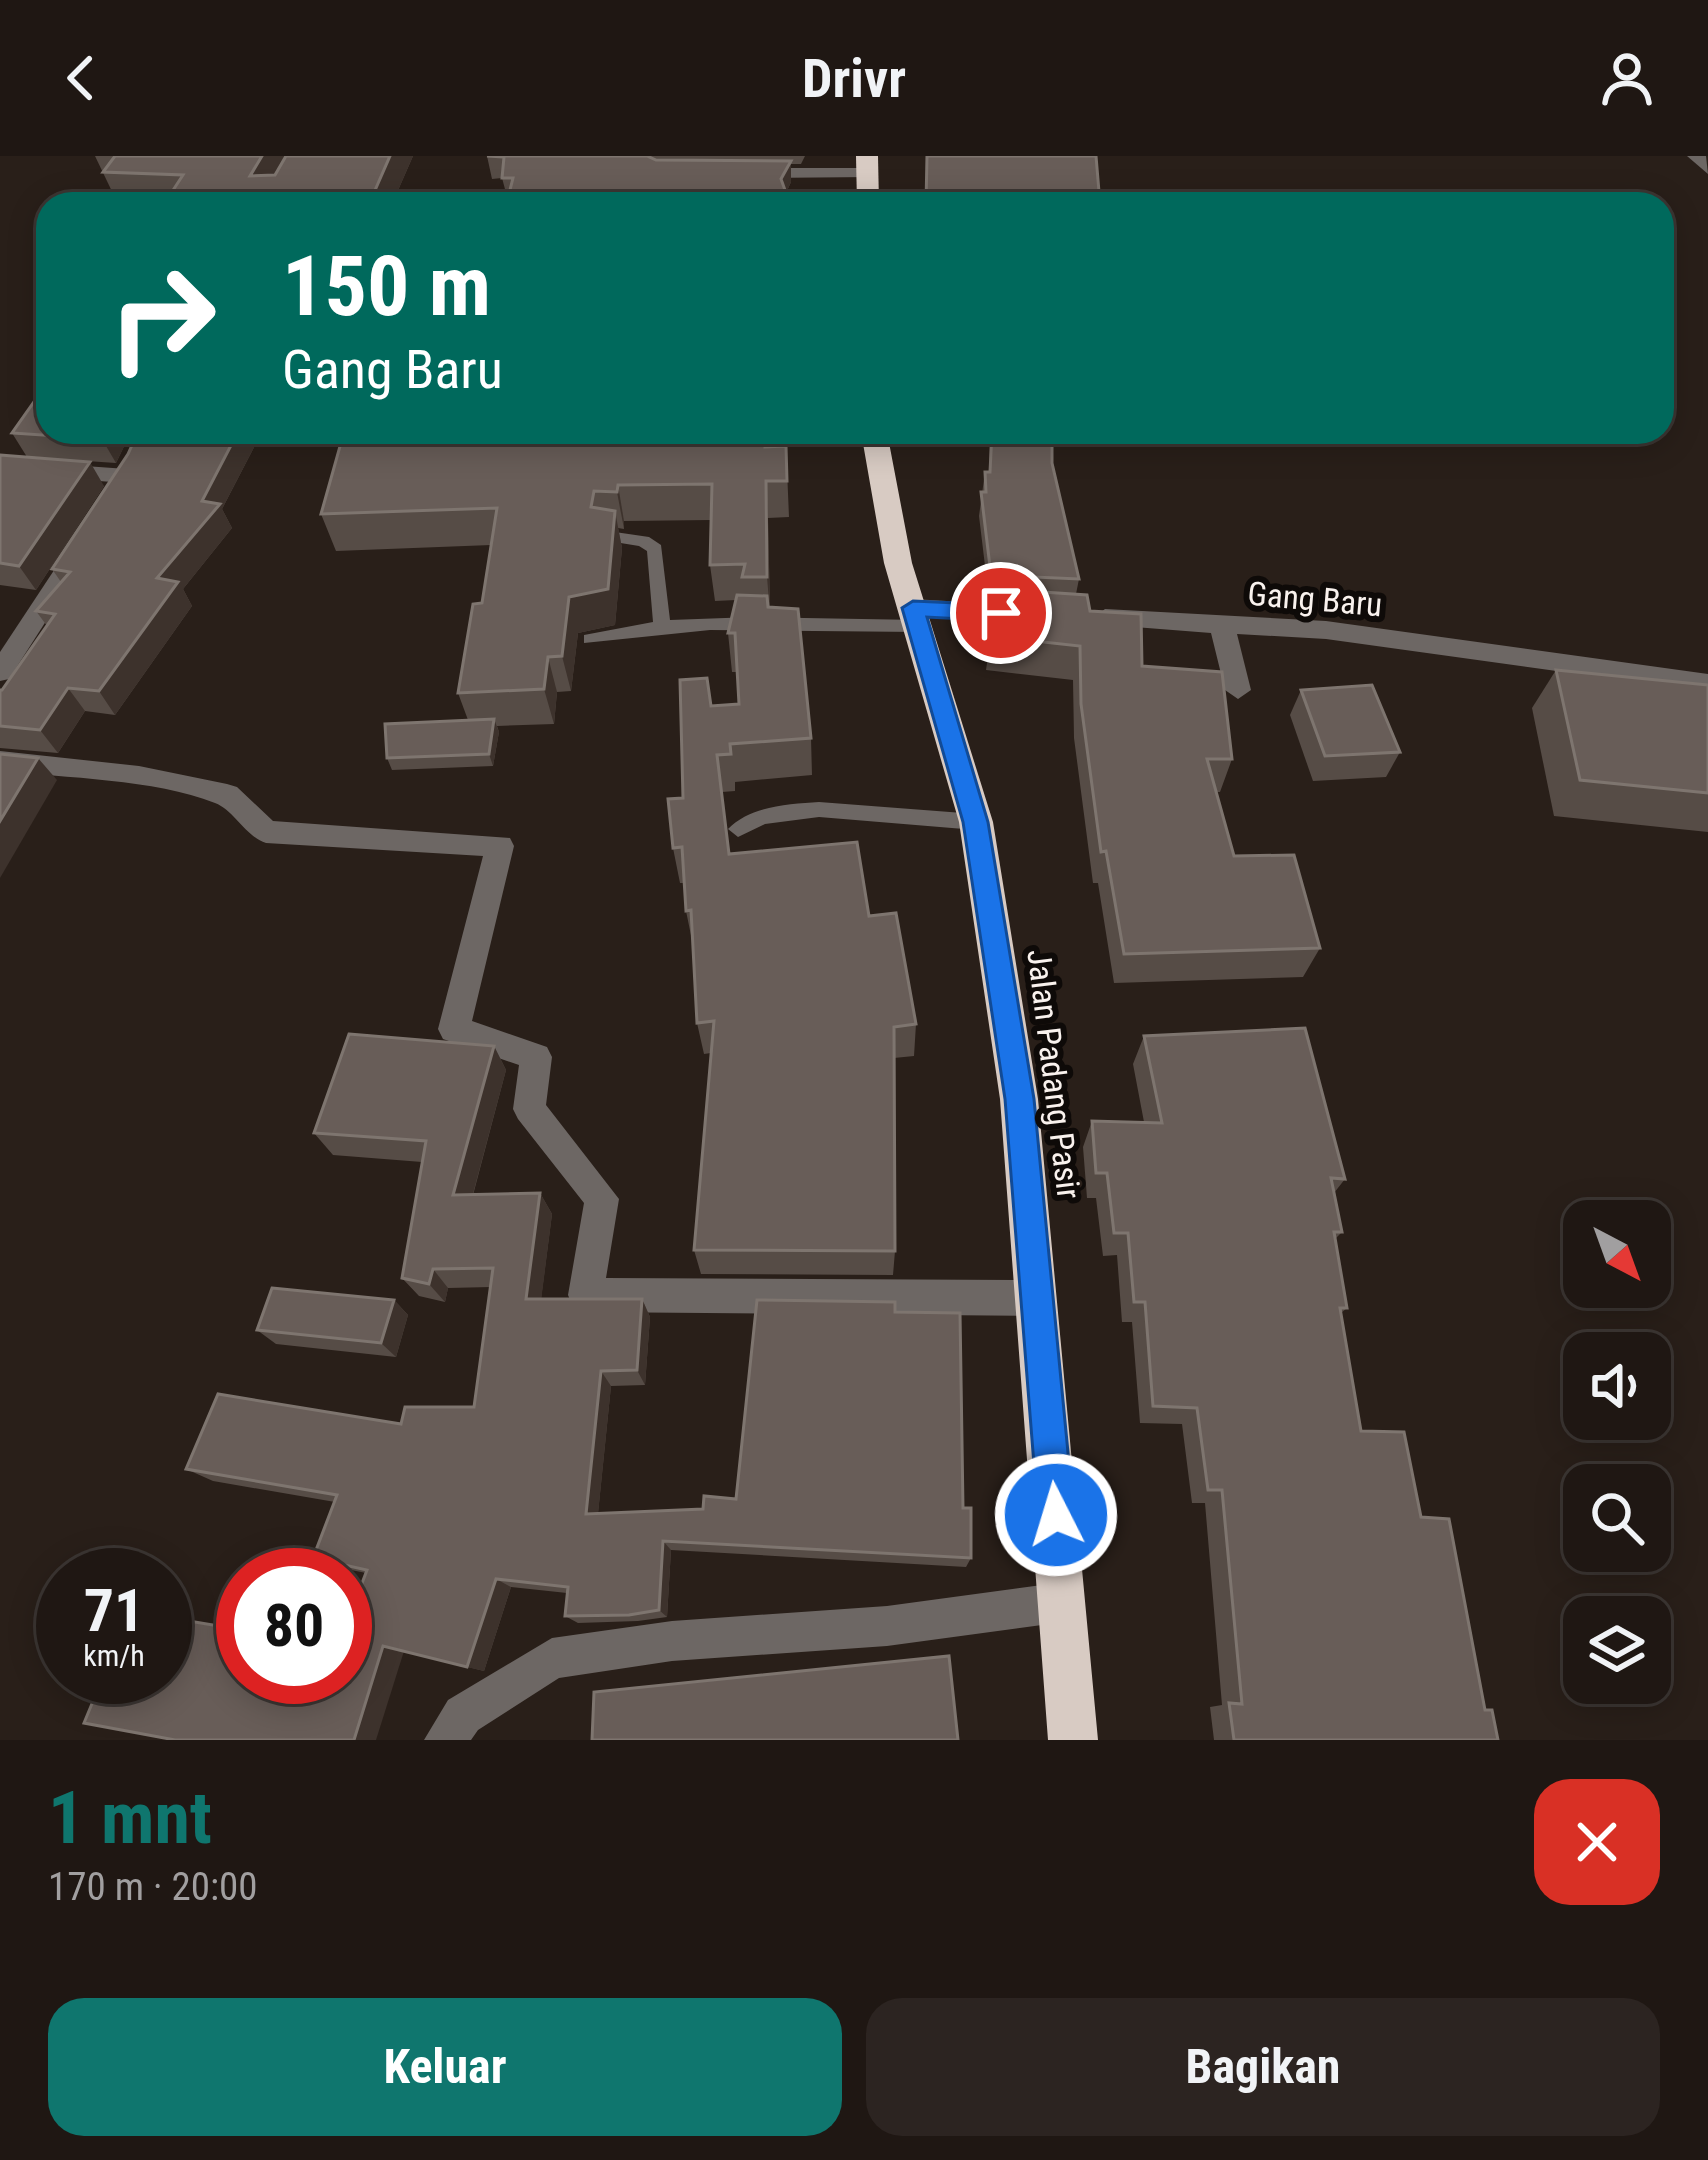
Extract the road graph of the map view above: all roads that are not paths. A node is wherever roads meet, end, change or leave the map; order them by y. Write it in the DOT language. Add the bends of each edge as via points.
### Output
graph roads {
  1 [pos="1696,156"];
  2 [pos="867,165"];
  3 [pos="1708,169"];
  4 [pos="723,172"];
  5 [pos="876,444"];
  6 [pos="140,447"];
  7 [pos="0,467"];
  8 [pos="92,530"];
  9 [pos="608,536"];
  10 [pos="916,617"];
  11 [pos="1222,625"];
  12 [pos="662,627"];
  13 [pos="590,639"];
  14 [pos="4,658"];
  15 [pos="1708,682"];
  16 [pos="1238,690"];
  17 [pos="0,760"];
  18 [pos="976,822"];
  19 [pos="738,829"];
  20 [pos="1036,1298"];
  21 [pos="1064,1602"];
  22 [pos="445,1740"];
  23 [pos="1073,1740"];
  1 -- 3 [label="street"];
  2 -- 4 [label="street"];
  5 -- 10 [label="highway, Jalan Padang Pasir"];
  6 -- 7 [label="street" via="121,485"];
  8 -- 14 [label="street"];
  9 -- 12 [label="lane" via="655,549"];
  10 -- 11 [label="street, Gang Baru"];
  10 -- 12 [label="lane"];
  10 -- 18 [label="highway, Jalan Padang Pasir"];
  11 -- 15 [label="street, Gang Baru" via="1326,630"];
  11 -- 16 [label="street"];
  12 -- 13 [label="lane"];
  17 -- 20 [label="street" via="227,795 266,832 500,846 454,1029 536,1057 529,1108 602,1199 586,1294"];
  18 -- 19 [label="lane" via="789,811"];
  18 -- 20 [label="highway, Jalan Padang Pasir" via="1019,1099"];
  20 -- 21 [label="highway, Jalan Padang Pasir"];
  21 -- 22 [label="street" via="552,1658 463,1715"];
  21 -- 23 [label="highway, Jalan Padang Pasir"];
}
